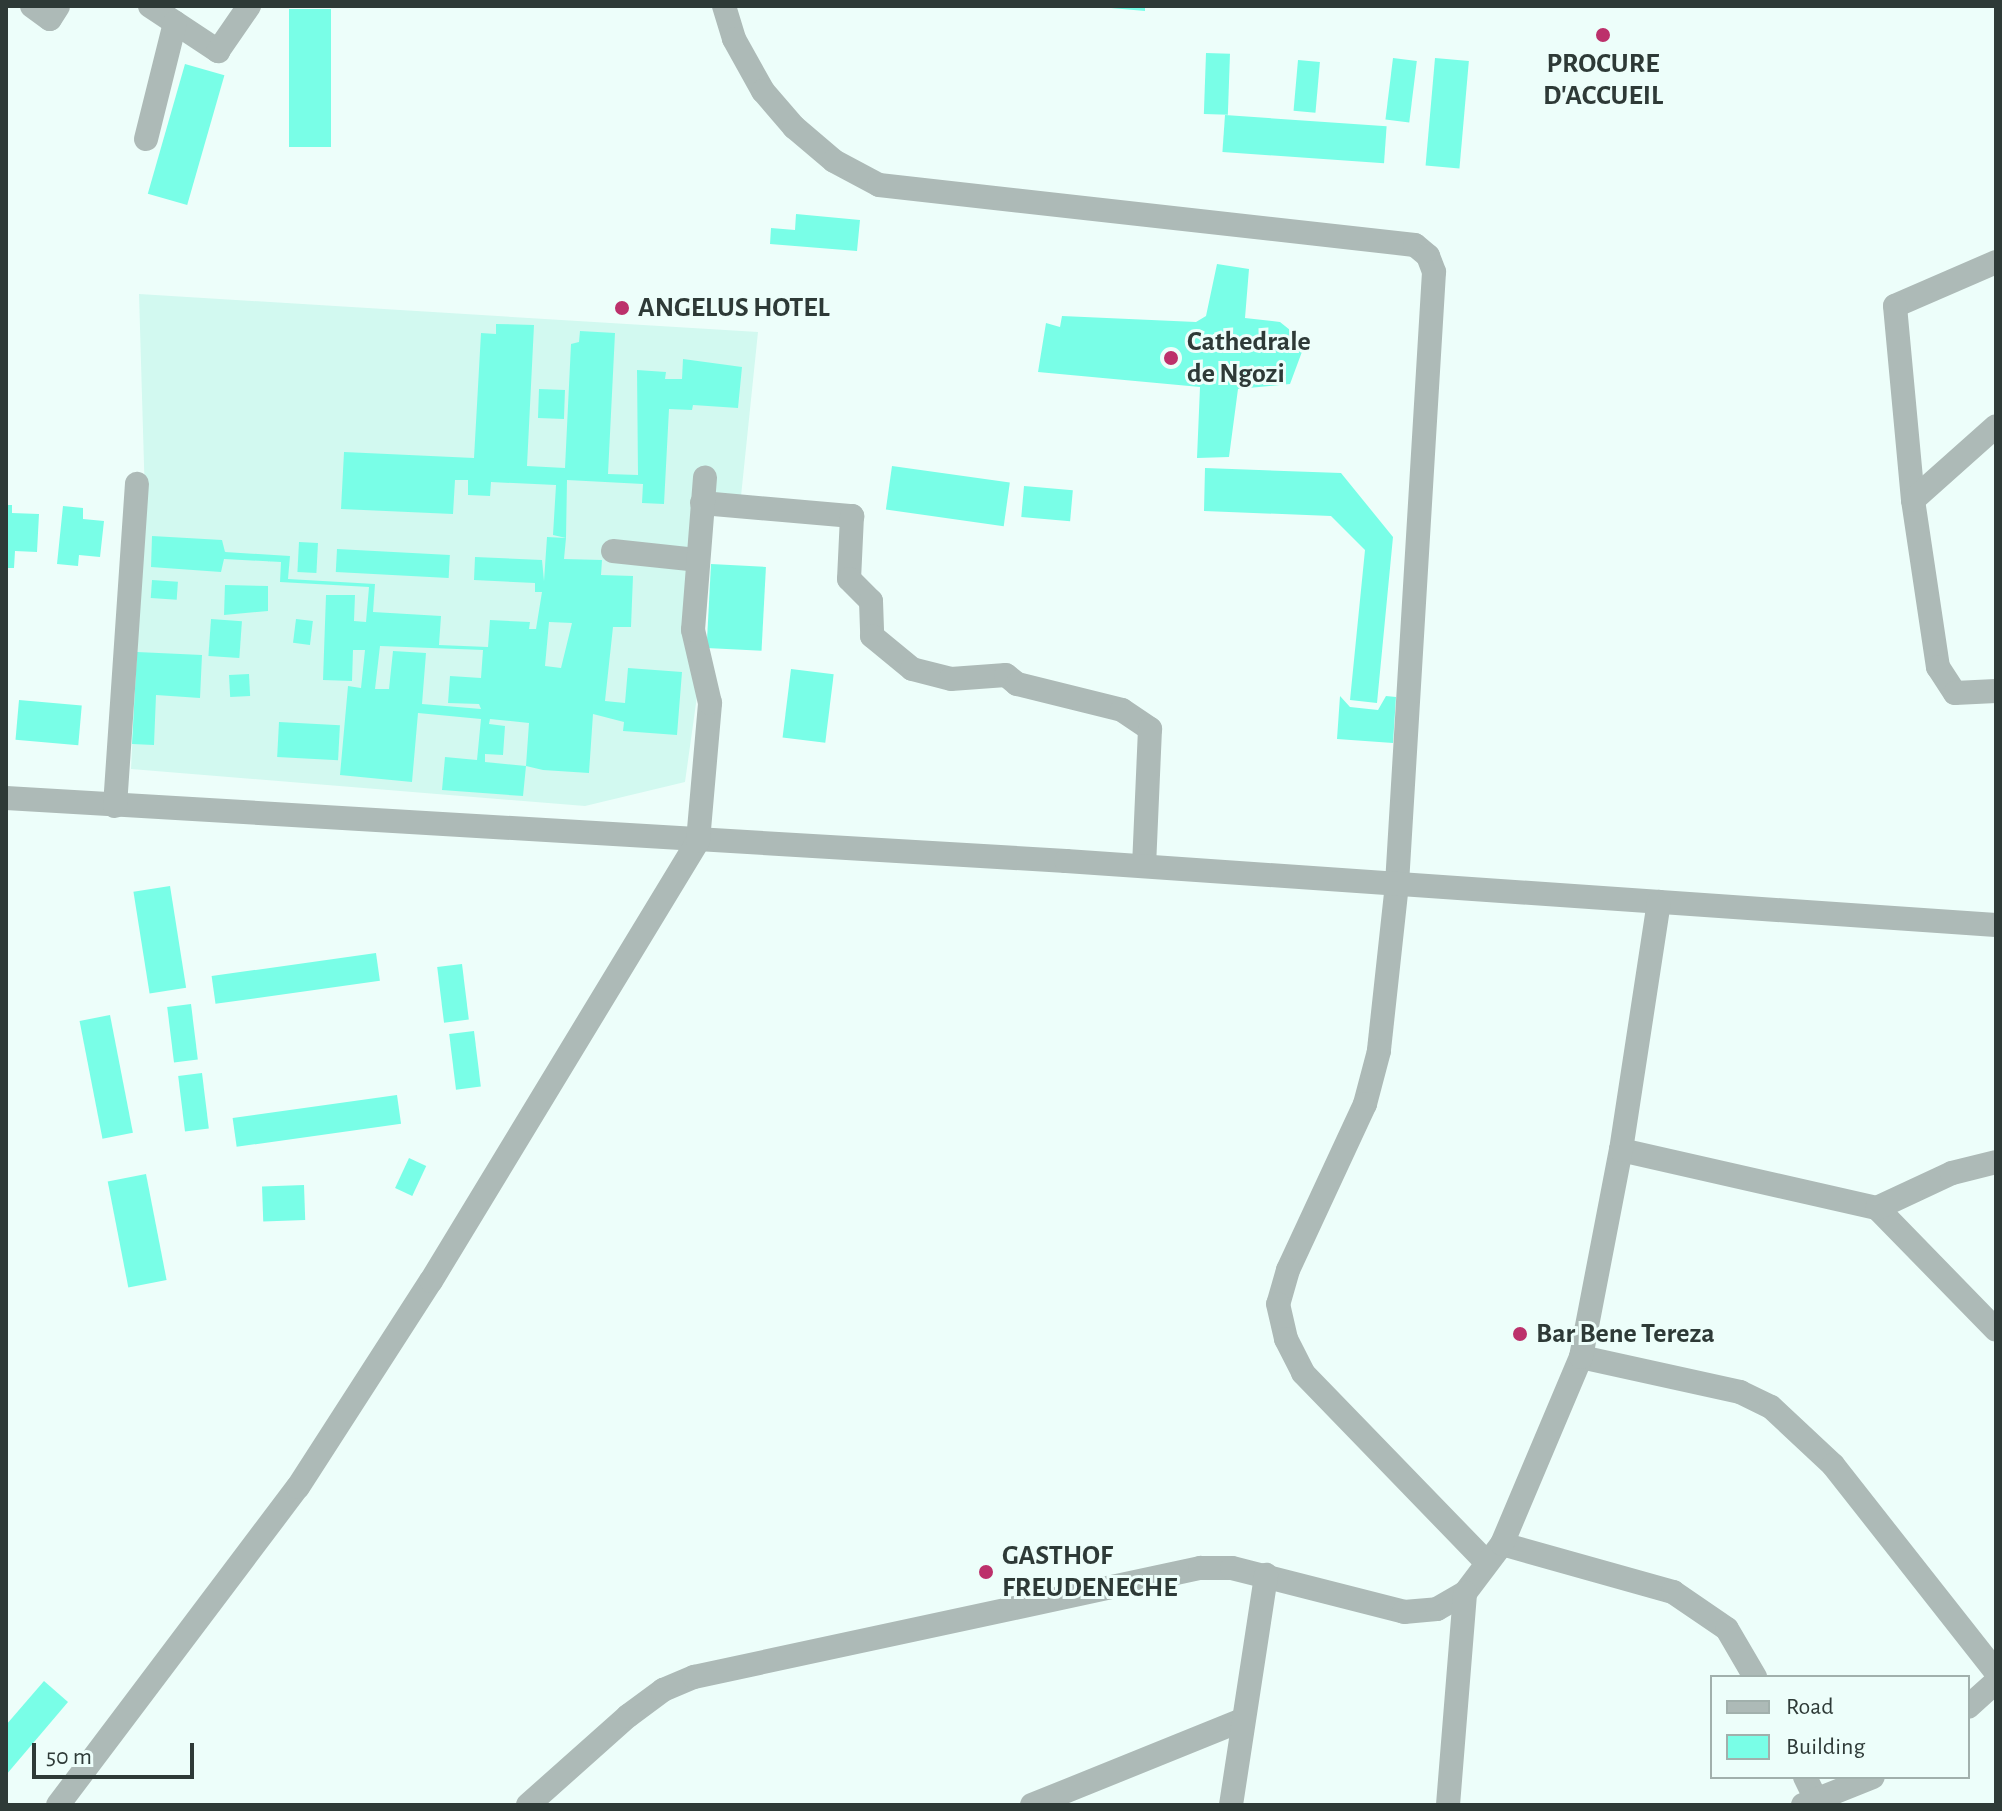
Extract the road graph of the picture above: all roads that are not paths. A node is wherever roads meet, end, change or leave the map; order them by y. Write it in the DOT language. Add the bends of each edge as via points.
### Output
graph roads {
  1 [pos="32,6"];
  2 [pos="58,6"];
  3 [pos="150,6"];
  4 [pos="249,6"];
  5 [pos="724,6"];
  6 [pos="175,23"];
  7 [pos="146,139"];
  8 [pos="1996,262"];
  9 [pos="1996,426"];
  10 [pos="705,477"];
  11 [pos="137,484"];
  12 [pos="1913,500"];
  13 [pos="702,503"];
  14 [pos="613,551"];
  15 [pos="697,560"];
  16 [pos="1996,691"];
  17 [pos="6,798"];
  18 [pos="115,806"];
  19 [pos="698,841"];
  20 [pos="1144,866"];
  21 [pos="1397,884"];
  22 [pos="1659,902"];
  23 [pos="1996,925"];
  24 [pos="1621,1150"];
  25 [pos="1996,1162"];
  26 [pos="1877,1208"];
  27 [pos="1996,1330"];
  28 [pos="1581,1357"];
  29 [pos="1494,1553"];
  30 [pos="1266,1575"];
  31 [pos="1465,1593"];
  32 [pos="1996,1672"];
  33 [pos="1754,1675"];
  34 [pos="1996,1682"];
  35 [pos="1970,1705"];
  36 [pos="1242,1720"];
  37 [pos="1805,1779"];
  38 [pos="1868,1779"];
  39 [pos="541,1800"];
  40 [pos="1809,1802"];
  41 [pos="58,1805"];
  42 [pos="1032,1805"];
  43 [pos="1231,1805"];
  44 [pos="1448,1805"];
  1 -- 2 [label="street" via="50,19"];
  3 -- 6 [label="street"];
  4 -- 6 [label="street" via="218,51"];
  5 -- 21 [label="street" via="734,39 763,91 794,127 834,161 879,185 1415,245 1428,256 1434,272"];
  6 -- 7 [label="street"];
  8 -- 12 [label="street" via="1895,306"];
  9 -- 12 [label="street"];
  10 -- 13 [label="street"];
  11 -- 18 [label="street"];
  12 -- 16 [label="street" via="1945,683 1970,696"];
  13 -- 15 [label="street"];
  13 -- 20 [label="street" via="852,516 849,579 871,601 872,636 912,669 951,679 1006,675 1017,684 1122,710 1150,729"];
  14 -- 15 [label="street"];
  15 -- 19 [label="street" via="693,630 710,703"];
  17 -- 18 [label="street"];
  18 -- 19 [label="street"];
  19 -- 20 [label="street"];
  19 -- 41 [label="street" via="439,1267 298,1487"];
  20 -- 21 [label="street"];
  21 -- 22 [label="street"];
  21 -- 29 [label="street" via="1379,1051 1365,1104 1288,1270 1278,1304 1286,1339 1303,1373"];
  22 -- 23 [label="street"];
  22 -- 24 [label="street"];
  24 -- 26 [label="street"];
  24 -- 28 [label="street"];
  25 -- 26 [label="street" via="1952,1173"];
  26 -- 27 [label="street"];
  28 -- 29 [label="street"];
  28 -- 32 [label="street" via="1740,1392 1771,1407 1833,1465"];
  29 -- 31 [label="street"];
  29 -- 33 [label="street" via="1673,1592 1727,1629"];
  30 -- 31 [label="street" via="1404,1612 1437,1609"];
  30 -- 36 [label="street"];
  30 -- 39 [label="street" via="1200,1568 694,1677 651,1698"];
  31 -- 44 [label="street"];
  34 -- 35 [label="street"];
  36 -- 42 [label="street"];
  36 -- 43 [label="street"];
  37 -- 40 [label="street"];
  38 -- 40 [label="street"];
}
